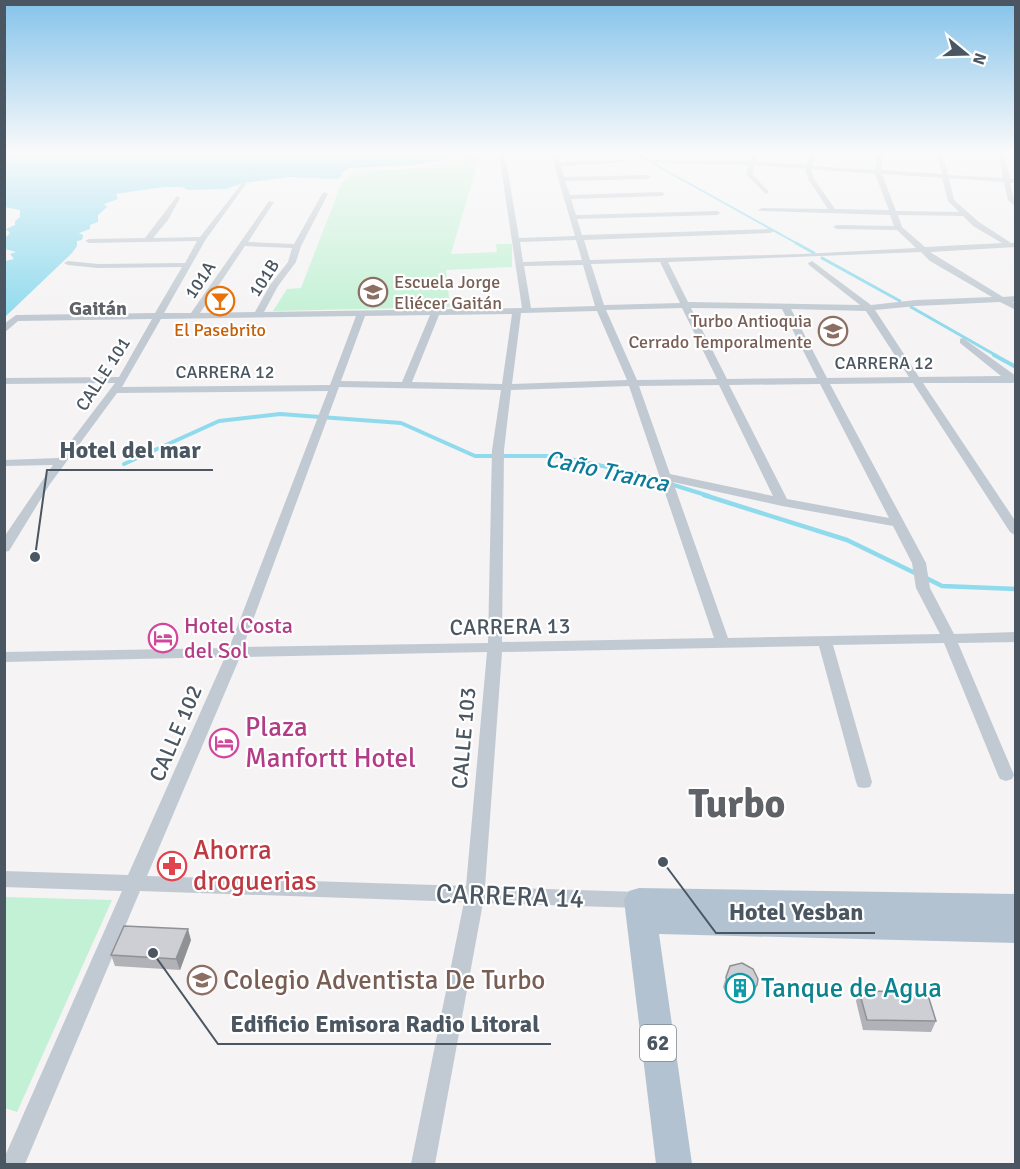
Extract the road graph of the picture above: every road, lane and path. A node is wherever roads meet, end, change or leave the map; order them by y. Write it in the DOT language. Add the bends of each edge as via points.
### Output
graph roads {
  1 [pos="171,209"];
  2 [pos="225,209"];
  3 [pos="266,209"];
  4 [pos="317,209"];
  5 [pos="512,209"];
  6 [pos="570,209"];
  7 [pos="890,209"];
  8 [pos="960,209"];
  9 [pos="762,210"];
  10 [pos="832,210"];
  11 [pos="891,212"];
  12 [pos="717,213"];
  13 [pos="966,214"];
  14 [pos="573,217"];
  15 [pos="837,227"];
  16 [pos="899,228"];
  17 [pos="770,231"];
  18 [pos="579,238"];
  19 [pos="202,239"];
  20 [pos="147,240"];
  21 [pos="517,240"];
  22 [pos="89,241"];
  23 [pos="242,244"];
  24 [pos="297,246"];
  25 [pos="1014,246"];
  26 [pos="922,250"];
  27 [pos="663,260"];
  28 [pos="68,262"];
  29 [pos="586,263"];
  30 [pos="812,263"];
  31 [pos="520,264"];
  32 [pos="188,265"];
  33 [pos="1001,298"];
  34 [pos="1016,298"];
  35 [pos="683,305"];
  36 [pos="785,306"];
  37 [pos="600,307"];
  38 [pos="869,308"];
  39 [pos="1016,308"];
  40 [pos="522,310"];
  41 [pos="436,312"];
  42 [pos="362,313"];
  43 [pos="258,314"];
  44 [pos="194,315"];
  45 [pos="160,316"];
  46 [pos="4,330"];
  47 [pos="963,341"];
  48 [pos="122,380"];
  49 [pos="822,380"];
  50 [pos="917,380"];
  51 [pos="4,381"];
  52 [pos="1014,381"];
  53 [pos="722,382"];
  54 [pos="633,383"];
  55 [pos="335,386"];
  56 [pos="405,386"];
  57 [pos="507,387"];
  58 [pos="115,390"];
  59 [pos="63,461"];
  60 [pos="4,462"];
  61 [pos="668,479"];
  62 [pos="782,502"];
  63 [pos="898,523"];
  64 [pos="1016,532"];
  65 [pos="4,548"];
  66 [pos="1016,637"];
  67 [pos="949,638"];
  68 [pos="825,641"];
  69 [pos="723,643"];
  70 [pos="495,647"];
  71 [pos="234,653"];
  72 [pos="4,657"];
  73 [pos="1006,775"];
  74 [pos="864,782"];
  75 [pos="4,879"];
  76 [pos="134,883"];
  77 [pos="475,895"];
  78 [pos="1016,907"];
  79 [pos="641,911"];
  80 [pos="1016,930"];
  81 [pos="14,1164"];
  82 [pos="423,1164"];
  83 [pos="674,1164"];
  1 -- 20 [label="street"];
  2 -- 19 [label="street, CALLE 101"];
  3 -- 23 [label="street, 101A"];
  4 -- 24 [label="street, 101B"];
  5 -- 21 [label="street, CALLE 103"];
  6 -- 14 [label="street"];
  7 -- 11 [label="street"];
  8 -- 13 [label="street"];
  9 -- 10 [label="street"];
  10 -- 11 [label="street"];
  11 -- 13 [label="street"];
  11 -- 16 [label="street"];
  12 -- 14 [label="street"];
  13 -- 25 [label="street"];
  14 -- 18 [label="street"];
  15 -- 16 [label="street"];
  16 -- 26 [label="street"];
  17 -- 18 [label="street"];
  18 -- 21 [label="street"];
  18 -- 29 [label="street"];
  19 -- 20 [label="street"];
  19 -- 32 [label="street, CALLE 101"];
  20 -- 22 [label="street"];
  21 -- 31 [label="street, CALLE 103"];
  23 -- 24 [label="street"];
  23 -- 44 [label="street, 101A"];
  24 -- 43 [label="street, 101B" via="292,262 273,285"];
  25 -- 26 [label="street"];
  26 -- 27 [label="street"];
  26 -- 33 [label="street"];
  27 -- 29 [label="street"];
  27 -- 35 [label="street"];
  28 -- 32 [label="street" via="98,266"];
  29 -- 31 [label="street"];
  29 -- 37 [label="street"];
  30 -- 38 [label="street"];
  31 -- 40 [label="street, CALLE 103"];
  32 -- 45 [label="street, CALLE 101"];
  33 -- 34 [label="street"];
  33 -- 38 [label="street"];
  33 -- 39 [label="street"];
  35 -- 36 [label="street"];
  35 -- 37 [label="street"];
  35 -- 53 [label="street"];
  36 -- 38 [label="street"];
  36 -- 49 [label="street"];
  37 -- 40 [label="street"];
  37 -- 54 [label="street"];
  38 -- 50 [label="street"];
  40 -- 41 [label="street"];
  40 -- 57 [label="street, CALLE 103"];
  41 -- 42 [label="street"];
  41 -- 56 [label="street"];
  42 -- 43 [label="street"];
  42 -- 55 [label="street, CALLE 102"];
  43 -- 44 [label="street"];
  44 -- 45 [label="street"];
  45 -- 46 [label="street" via="16,318"];
  45 -- 48 [label="street, CALLE 101"];
  47 -- 52 [label="street"];
  48 -- 51 [label="street"];
  48 -- 58 [label="street, CALLE 101"];
  49 -- 50 [label="street, CARRERA 12"];
  49 -- 53 [label="street, CARRERA 12"];
  49 -- 63 [label="street"];
  50 -- 52 [label="street, CARRERA 12"];
  50 -- 64 [label="street"];
  53 -- 54 [label="street, CARRERA 12"];
  53 -- 62 [label="street"];
  54 -- 57 [label="street, CARRERA 12"];
  54 -- 61 [label="street"];
  55 -- 56 [label="street, CARRERA 12"];
  55 -- 58 [label="street, CARRERA 12"];
  55 -- 71 [label="street, CALLE 102"];
  56 -- 57 [label="street, CARRERA 12"];
  57 -- 70 [label="street, CALLE 103" via="498,450"];
  58 -- 59 [label="street, CALLE 101"];
  59 -- 60 [label="street"];
  59 -- 65 [label="street, CALLE 101"];
  61 -- 62 [label="street"];
  61 -- 69 [label="street"];
  62 -- 63 [label="street"];
  63 -- 67 [label="street" via="919,563 923,588"];
  66 -- 67 [label="street, CARRERA 13"];
  67 -- 68 [label="street, CARRERA 13"];
  67 -- 73 [label="street"];
  68 -- 69 [label="street, CARRERA 13"];
  68 -- 74 [label="street"];
  69 -- 70 [label="street, CARRERA 13"];
  70 -- 71 [label="street, CARRERA 13"];
  70 -- 77 [label="street, CALLE 103"];
  71 -- 72 [label="street, CARRERA 13"];
  71 -- 76 [label="street, CALLE 102"];
  75 -- 76 [label="street, CARRERA 14"];
  76 -- 77 [label="street, CARRERA 14"];
  76 -- 81 [label="street, CALLE 102"];
  77 -- 79 [label="street, CARRERA 14"];
  77 -- 82 [label="street, CALLE 103"];
  78 -- 79 [label="main road, CARRERA 14"];
  79 -- 80 [label="main road, CARRERA 14"];
  79 -- 83 [label="main road, 62"];
}
